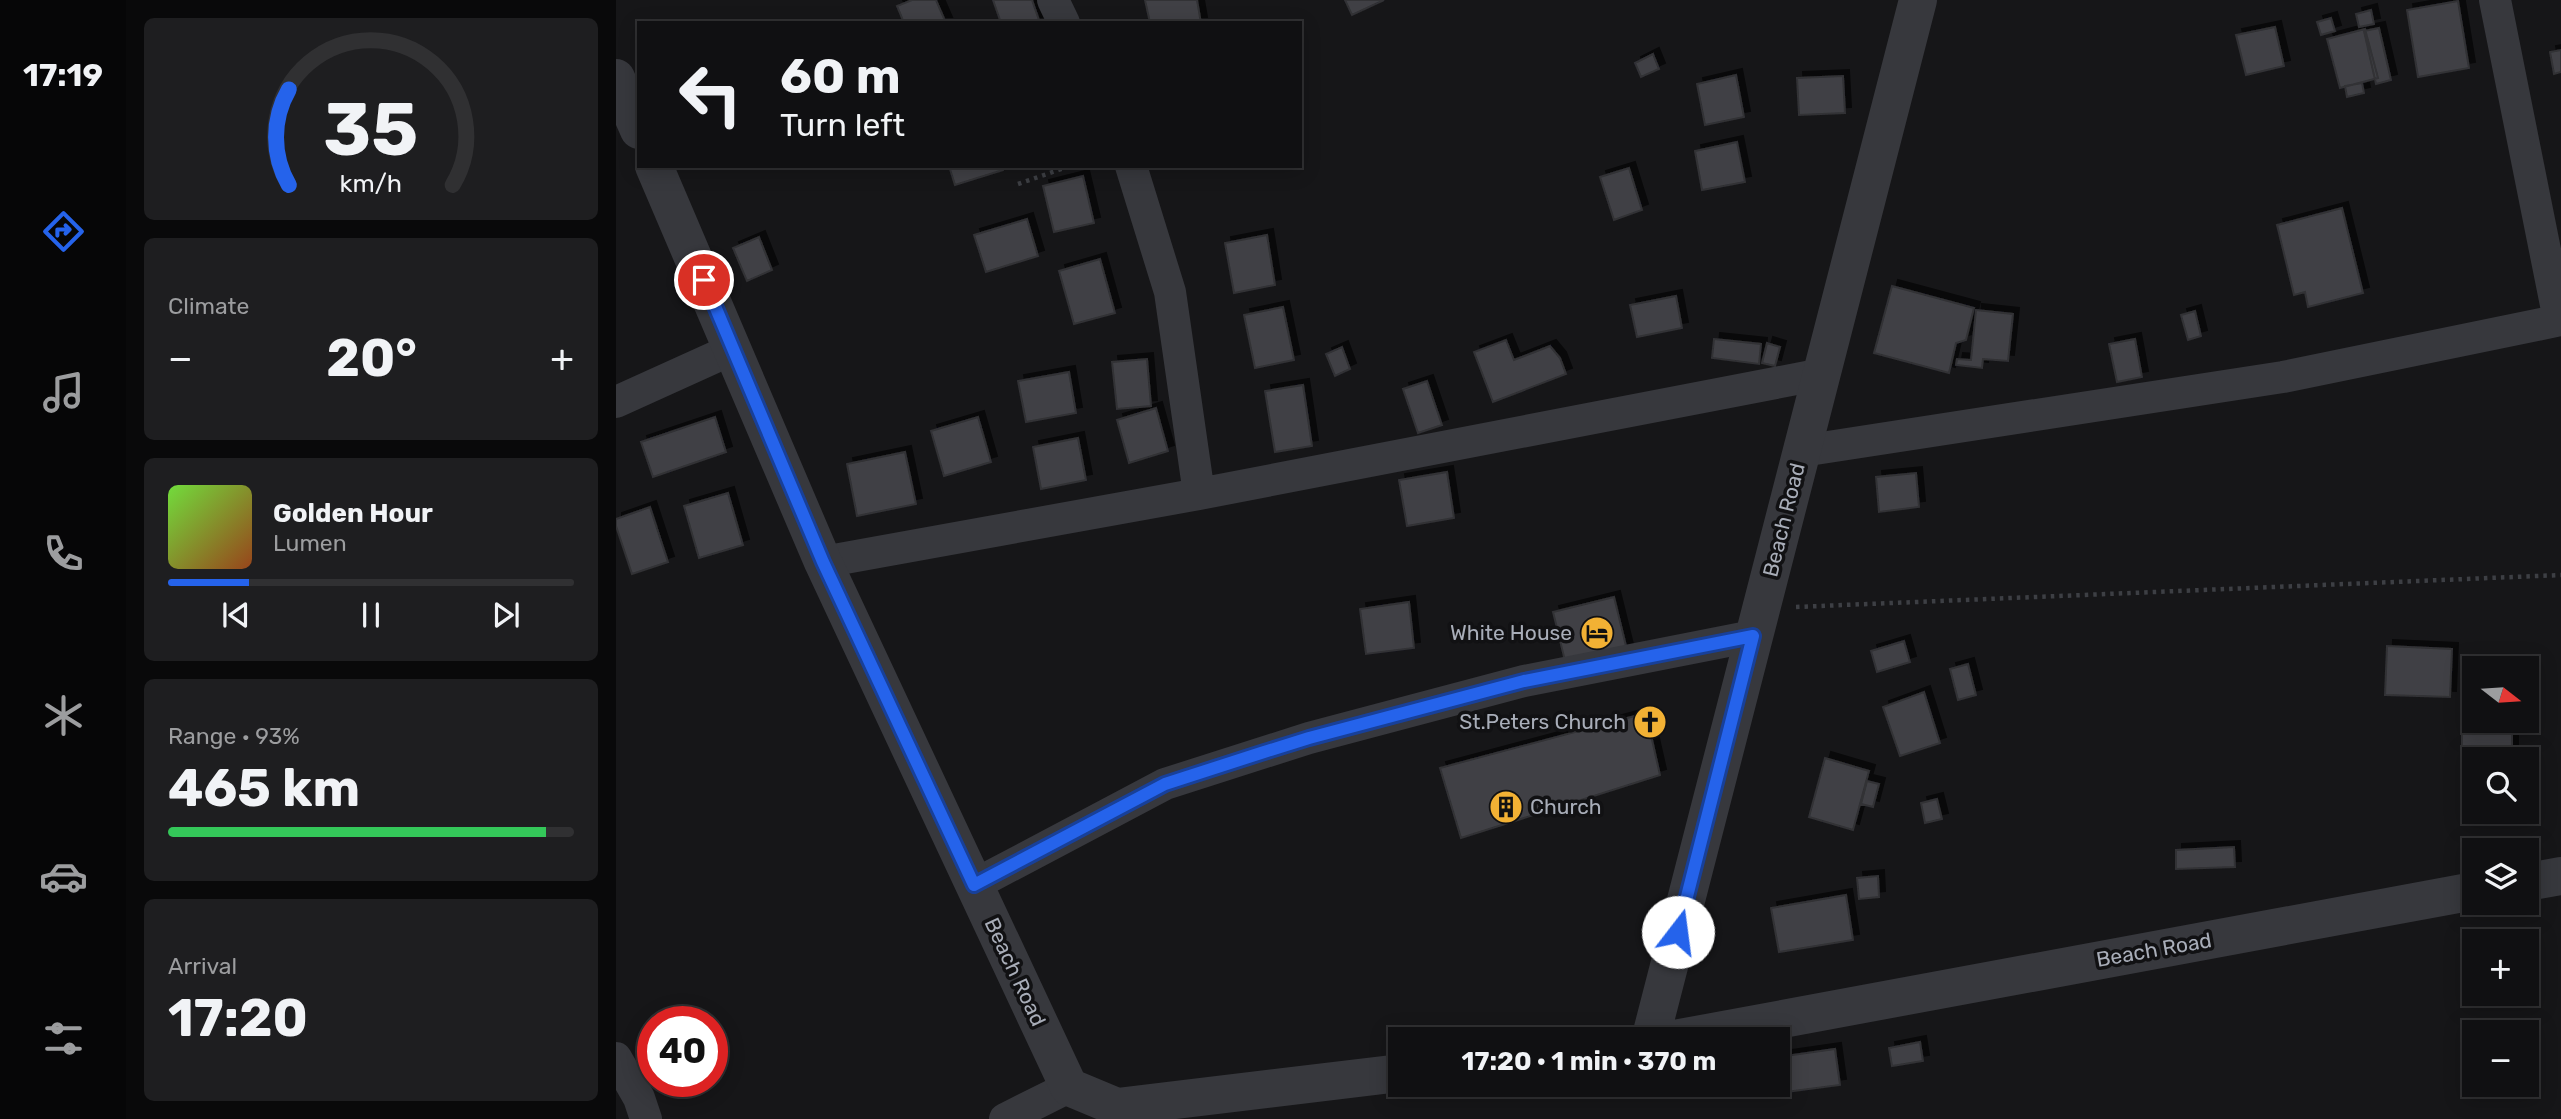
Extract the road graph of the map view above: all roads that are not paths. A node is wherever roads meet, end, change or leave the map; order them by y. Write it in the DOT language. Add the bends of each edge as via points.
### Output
graph roads {
  1 [pos="1053,0"];
  2 [pos="1918,0"];
  3 [pos="2495,0"];
  4 [pos="1063,21"];
  5 [pos="616,78"];
  6 [pos="637,125"];
  7 [pos="655,168"];
  8 [pos="1132,168"];
  9 [pos="2560,320"];
  10 [pos="733,349"];
  11 [pos="1822,374"];
  12 [pos="616,402"];
  13 [pos="1802,451"];
  14 [pos="1199,494"];
  15 [pos="823,562"];
  16 [pos="1757,623"];
  17 [pos="2561,876"];
  18 [pos="2539,880"];
  19 [pos="974,885"];
  20 [pos="2462,893"];
  21 [pos="1653,1027"];
  22 [pos="1739,1027"];
  23 [pos="616,1058"];
  24 [pos="1388,1074"];
  25 [pos="1069,1087"];
  26 [pos="646,1119"];
  27 [pos="1005,1119"];
  1 -- 4 [label="street"];
  2 -- 11 [label="street, Beach Road"];
  3 -- 9 [label="street"];
  5 -- 6 [label="street"];
  7 -- 10 [label="street, Beach Road"];
  8 -- 14 [label="street" via="1170,292"];
  9 -- 13 [label="street" via="2283,377"];
  10 -- 12 [label="street"];
  10 -- 15 [label="street, Beach Road"];
  11 -- 13 [label="street, Beach Road"];
  11 -- 14 [label="street"];
  13 -- 16 [label="street, Beach Road"];
  14 -- 15 [label="street"];
  15 -- 19 [label="street, Beach Road"];
  16 -- 19 [label="street" via="1309,738 1165,784"];
  16 -- 21 [label="street, Beach Road"];
  17 -- 18 [label="street"];
  19 -- 25 [label="street, Beach Road"];
  20 -- 22 [label="street, Beach Road"];
  23 -- 26 [label="street"];
  24 -- 25 [label="street" via="1117,1107"];
  25 -- 27 [label="street"];
}
